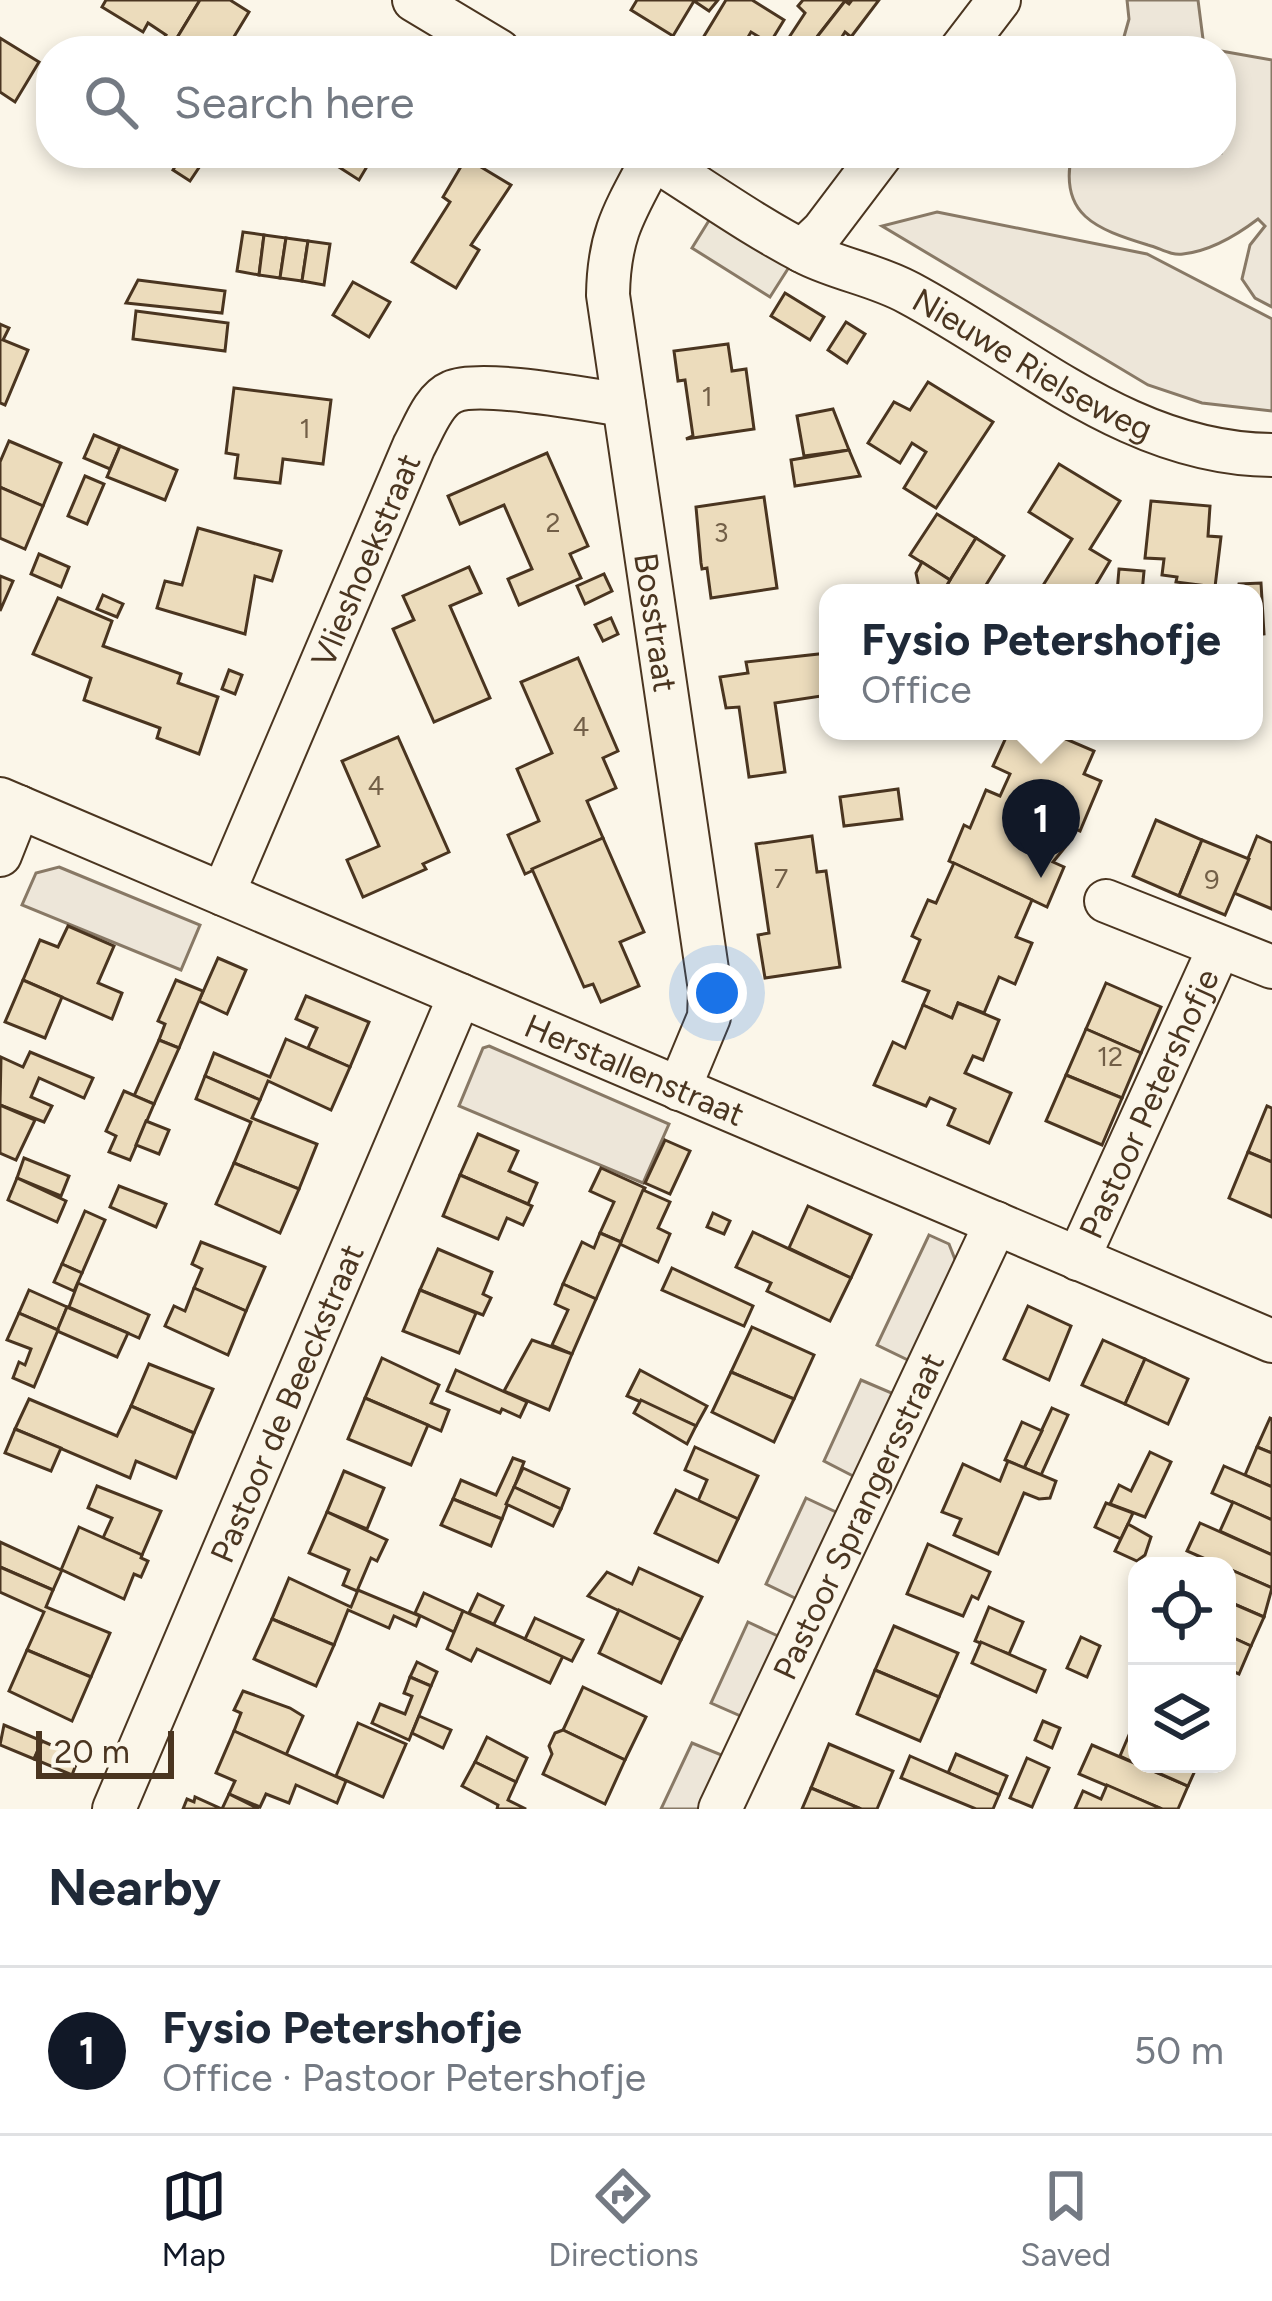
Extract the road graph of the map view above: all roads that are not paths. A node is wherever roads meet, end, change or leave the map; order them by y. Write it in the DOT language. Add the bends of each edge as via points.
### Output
graph roads {
  1 [pos="999,0"];
  2 [pos="438,6"];
  3 [pos="479,36"];
  4 [pos="971,36"];
  5 [pos="643,168"];
  6 [pos="668,168"];
  7 [pos="871,168"];
  8 [pos="802,250"];
  9 [pos="624,405"];
  10 [pos="1272,455"];
  11 [pos="10,803"];
  12 [pos="0,855"];
  13 [pos="223,894"];
  14 [pos="1106,901"];
  15 [pos="1219,947"];
  16 [pos="1272,967"];
  17 [pos="460,995"];
  18 [pos="680,1089"];
  19 [pos="996,1223"];
  20 [pos="1078,1258"];
  21 [pos="1272,1341"];
  22 [pos="114,1809"];
  23 [pos="720,1809"];
  1 -- 4 [label="street"];
  2 -- 3 [label="street"];
  5 -- 9 [label="street, Bosstraat" via="608,256"];
  6 -- 8 [label="street, Nieuwe Rielseweg"];
  7 -- 8 [label="street"];
  8 -- 10 [label="street, Nieuwe Rielseweg" via="911,294 1154,434"];
  9 -- 13 [label="street, Vlieshoekstraat" via="477,388 452,392 435,406"];
  9 -- 18 [label="street, Bosstraat" via="710,990 709,1017"];
  11 -- 12 [label="street"];
  11 -- 13 [label="street, Herstallenstraat"];
  13 -- 17 [label="street, Herstallenstraat"];
  14 -- 15 [label="street, Pastoor Petershofje"];
  15 -- 16 [label="street, Pastoor Petershofje"];
  15 -- 20 [label="street, Pastoor Petershofje"];
  17 -- 18 [label="street, Herstallenstraat"];
  17 -- 22 [label="street, Pastoor de Beeckstraat"];
  18 -- 19 [label="street, Herstallenstraat"];
  19 -- 20 [label="street, Herstallenstraat"];
  19 -- 23 [label="street, Pastoor Sprangersstraat"];
  20 -- 21 [label="street, Herstallenstraat"];
}
